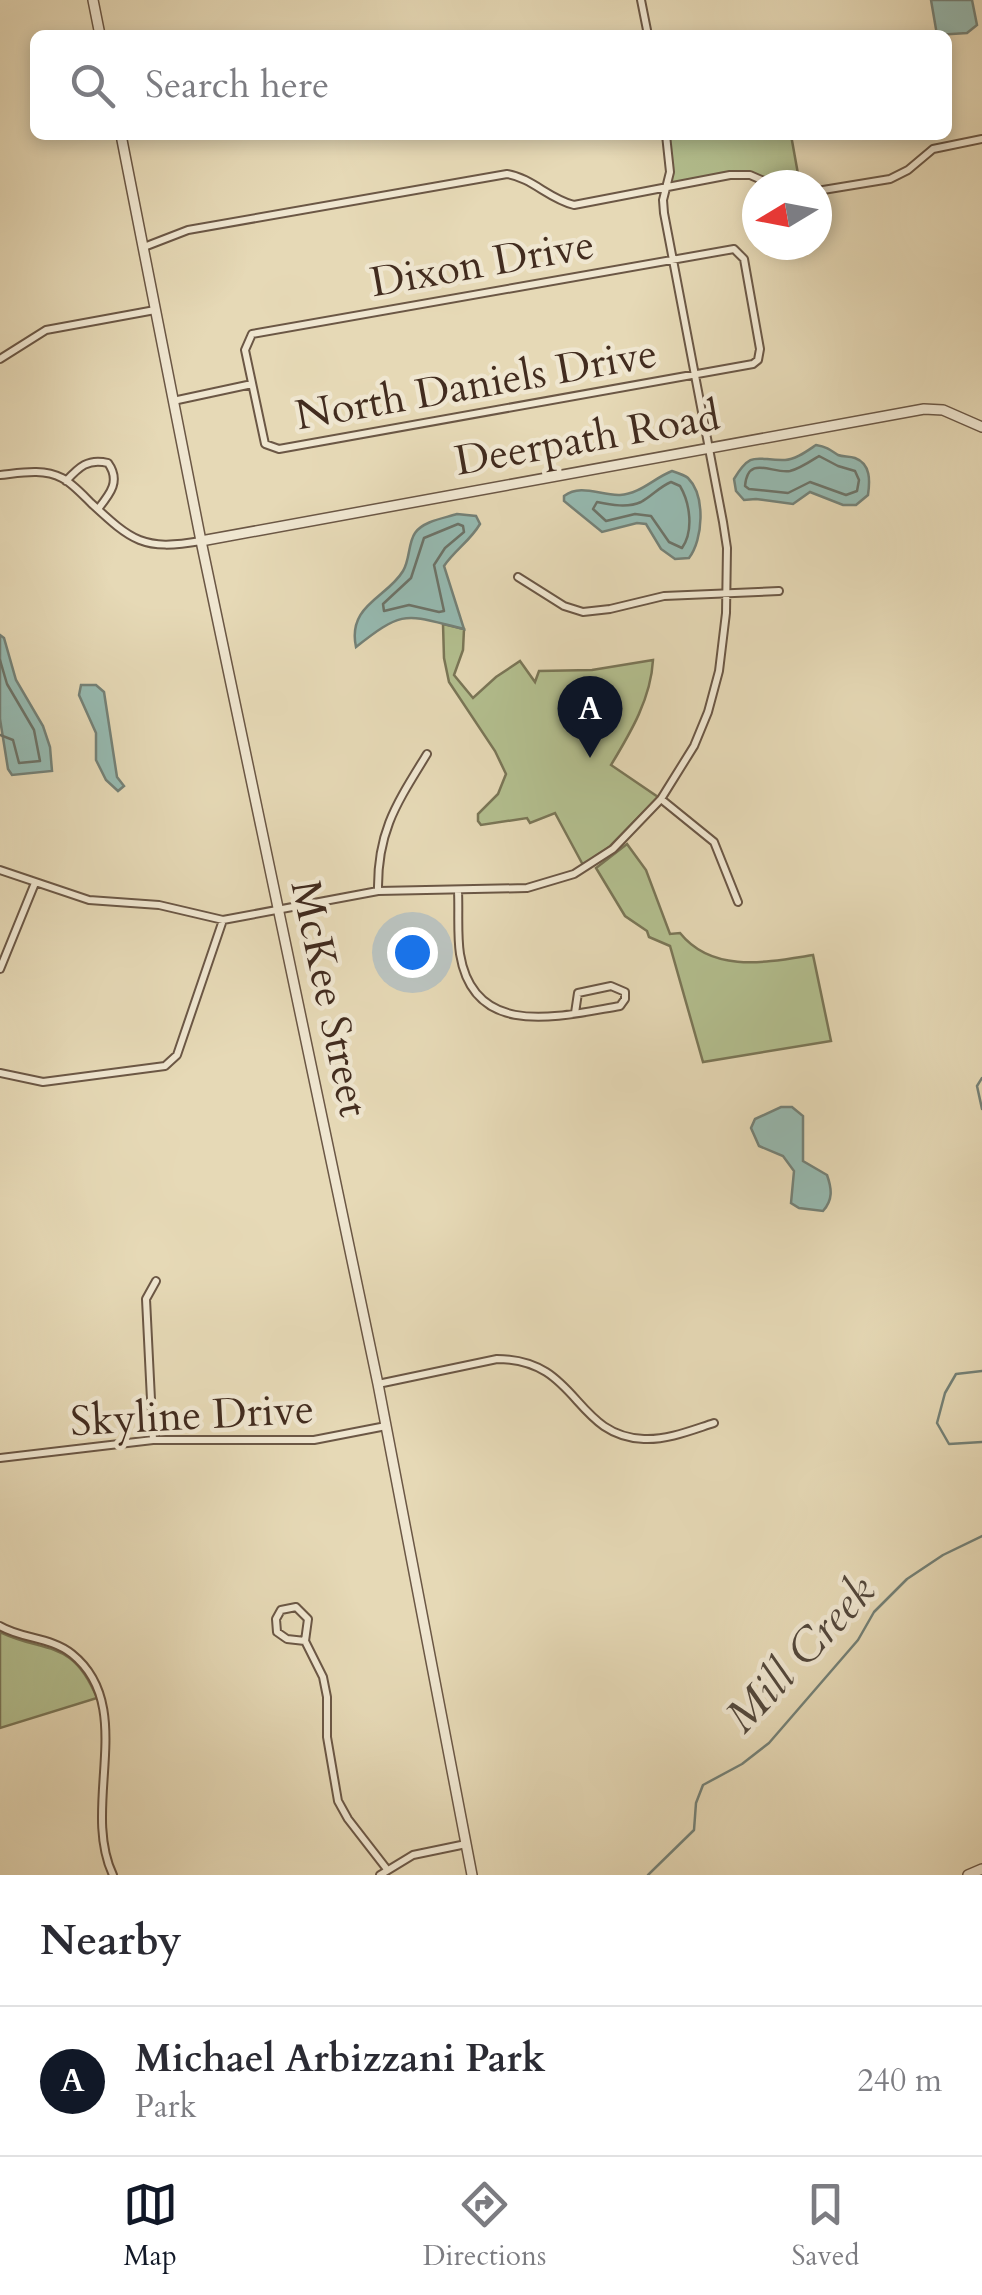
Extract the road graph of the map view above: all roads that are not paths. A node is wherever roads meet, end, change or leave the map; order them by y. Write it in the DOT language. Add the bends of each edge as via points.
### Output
graph roads {
  1 [pos="93,0"];
  2 [pos="642,0"];
  3 [pos="99,30"];
  4 [pos="647,30"];
  5 [pos="982,139"];
  6 [pos="122,140"];
  7 [pos="667,140"];
  8 [pos="742,175"];
  9 [pos="667,188"];
  10 [pos="832,189"];
  11 [pos="144,247"];
  12 [pos="672,258"];
  13 [pos="156,310"];
  14 [pos="0,359"];
  15 [pos="748,365"];
  16 [pos="693,374"];
  17 [pos="252,384"];
  18 [pos="173,401"];
  19 [pos="982,426"];
  20 [pos="706,448"];
  21 [pos="0,475"];
  22 [pos="66,481"];
  23 [pos="98,509"];
  24 [pos="201,541"];
  25 [pos="518,577"];
  26 [pos="779,590"];
  27 [pos="727,592"];
  28 [pos="426,754"];
  29 [pos="661,799"];
  30 [pos="0,870"];
  31 [pos="35,883"];
  32 [pos="378,891"];
  33 [pos="458,892"];
  34 [pos="738,902"];
  35 [pos="278,908"];
  36 [pos="223,920"];
  37 [pos="0,969"];
  38 [pos="574,1013"];
  39 [pos="0,1073"];
  40 [pos="156,1281"];
  41 [pos="378,1384"];
  42 [pos="714,1424"];
  43 [pos="386,1426"];
  44 [pos="154,1440"];
  45 [pos="0,1458"];
  46 [pos="0,1626"];
  47 [pos="305,1641"];
  48 [pos="466,1844"];
  49 [pos="982,1869"];
  50 [pos="383,1872"];
  51 [pos="112,1875"];
  52 [pos="472,1875"];
  53 [pos="968,1875"];
  1 -- 3 [label="street"];
  2 -- 4 [label="street"];
  5 -- 10 [label="street" via="933,149 890,179"];
  6 -- 11 [label="street, McKee Street"];
  7 -- 9 [label="street"];
  8 -- 9 [label="street"];
  9 -- 11 [label="street" via="574,205 519,176 495,175 188,230"];
  9 -- 12 [label="street"];
  11 -- 13 [label="street, McKee Street"];
  12 -- 15 [label="street, Dixon Drive" via="738,250 760,348 758,360"];
  12 -- 16 [label="street"];
  12 -- 17 [label="street, Dixon Drive" via="256,332 245,350"];
  13 -- 14 [label="street" via="46,330"];
  13 -- 18 [label="street, McKee Street"];
  15 -- 16 [label="street, North Daniels Drive"];
  16 -- 17 [label="street, North Daniels Drive" via="279,448 264,440"];
  16 -- 20 [label="street"];
  17 -- 18 [label="street"];
  18 -- 24 [label="street, McKee Street"];
  19 -- 20 [label="street, Deerpath Road" via="924,409"];
  20 -- 24 [label="street, Deerpath Road"];
  20 -- 27 [label="street" via="727,548"];
  21 -- 22 [label="street" via="40,472"];
  22 -- 23 [label="street"];
  22 -- 23 [label="street" via="81,465 108,463 114,484"];
  23 -- 24 [label="street" via="127,536 149,545"];
  24 -- 35 [label="street, McKee Street"];
  25 -- 27 [label="street" via="582,612"];
  26 -- 27 [label="street"];
  27 -- 29 [label="street" via="708,712"];
  28 -- 32 [label="street" via="381,837"];
  29 -- 33 [label="street" via="613,849 574,874 527,888"];
  29 -- 34 [label="street" via="714,842"];
  30 -- 31 [label="street"];
  31 -- 36 [label="street" via="89,900 159,905"];
  31 -- 37 [label="street"];
  32 -- 33 [label="street"];
  32 -- 35 [label="street"];
  33 -- 38 [label="street" via="460,952 479,994 512,1016"];
  35 -- 36 [label="street"];
  35 -- 41 [label="street, McKee Street"];
  36 -- 39 [label="street" via="177,1055 165,1066 43,1082"];
  38 -- 38 [label="street" via="620,1006 625,992 611,986 578,993"];
  40 -- 44 [label="street" via="146,1299"];
  41 -- 42 [label="street" via="510,1359 559,1379 588,1414 625,1436 658,1438"];
  41 -- 43 [label="street, McKee Street"];
  43 -- 44 [label="street, Skyline Drive" via="314,1440"];
  43 -- 48 [label="street, McKee Street"];
  44 -- 45 [label="street, Skyline Drive"];
  46 -- 51 [label="street" via="70,1652 102,1696 100,1824"];
  47 -- 47 [label="street" via="306,1614 293,1606 281,1610 278,1632"];
  47 -- 50 [label="street" via="323,1677 338,1801"];
  48 -- 50 [label="street" via="413,1855"];
  48 -- 52 [label="street, McKee Street"];
  49 -- 53 [label="street"];
}
